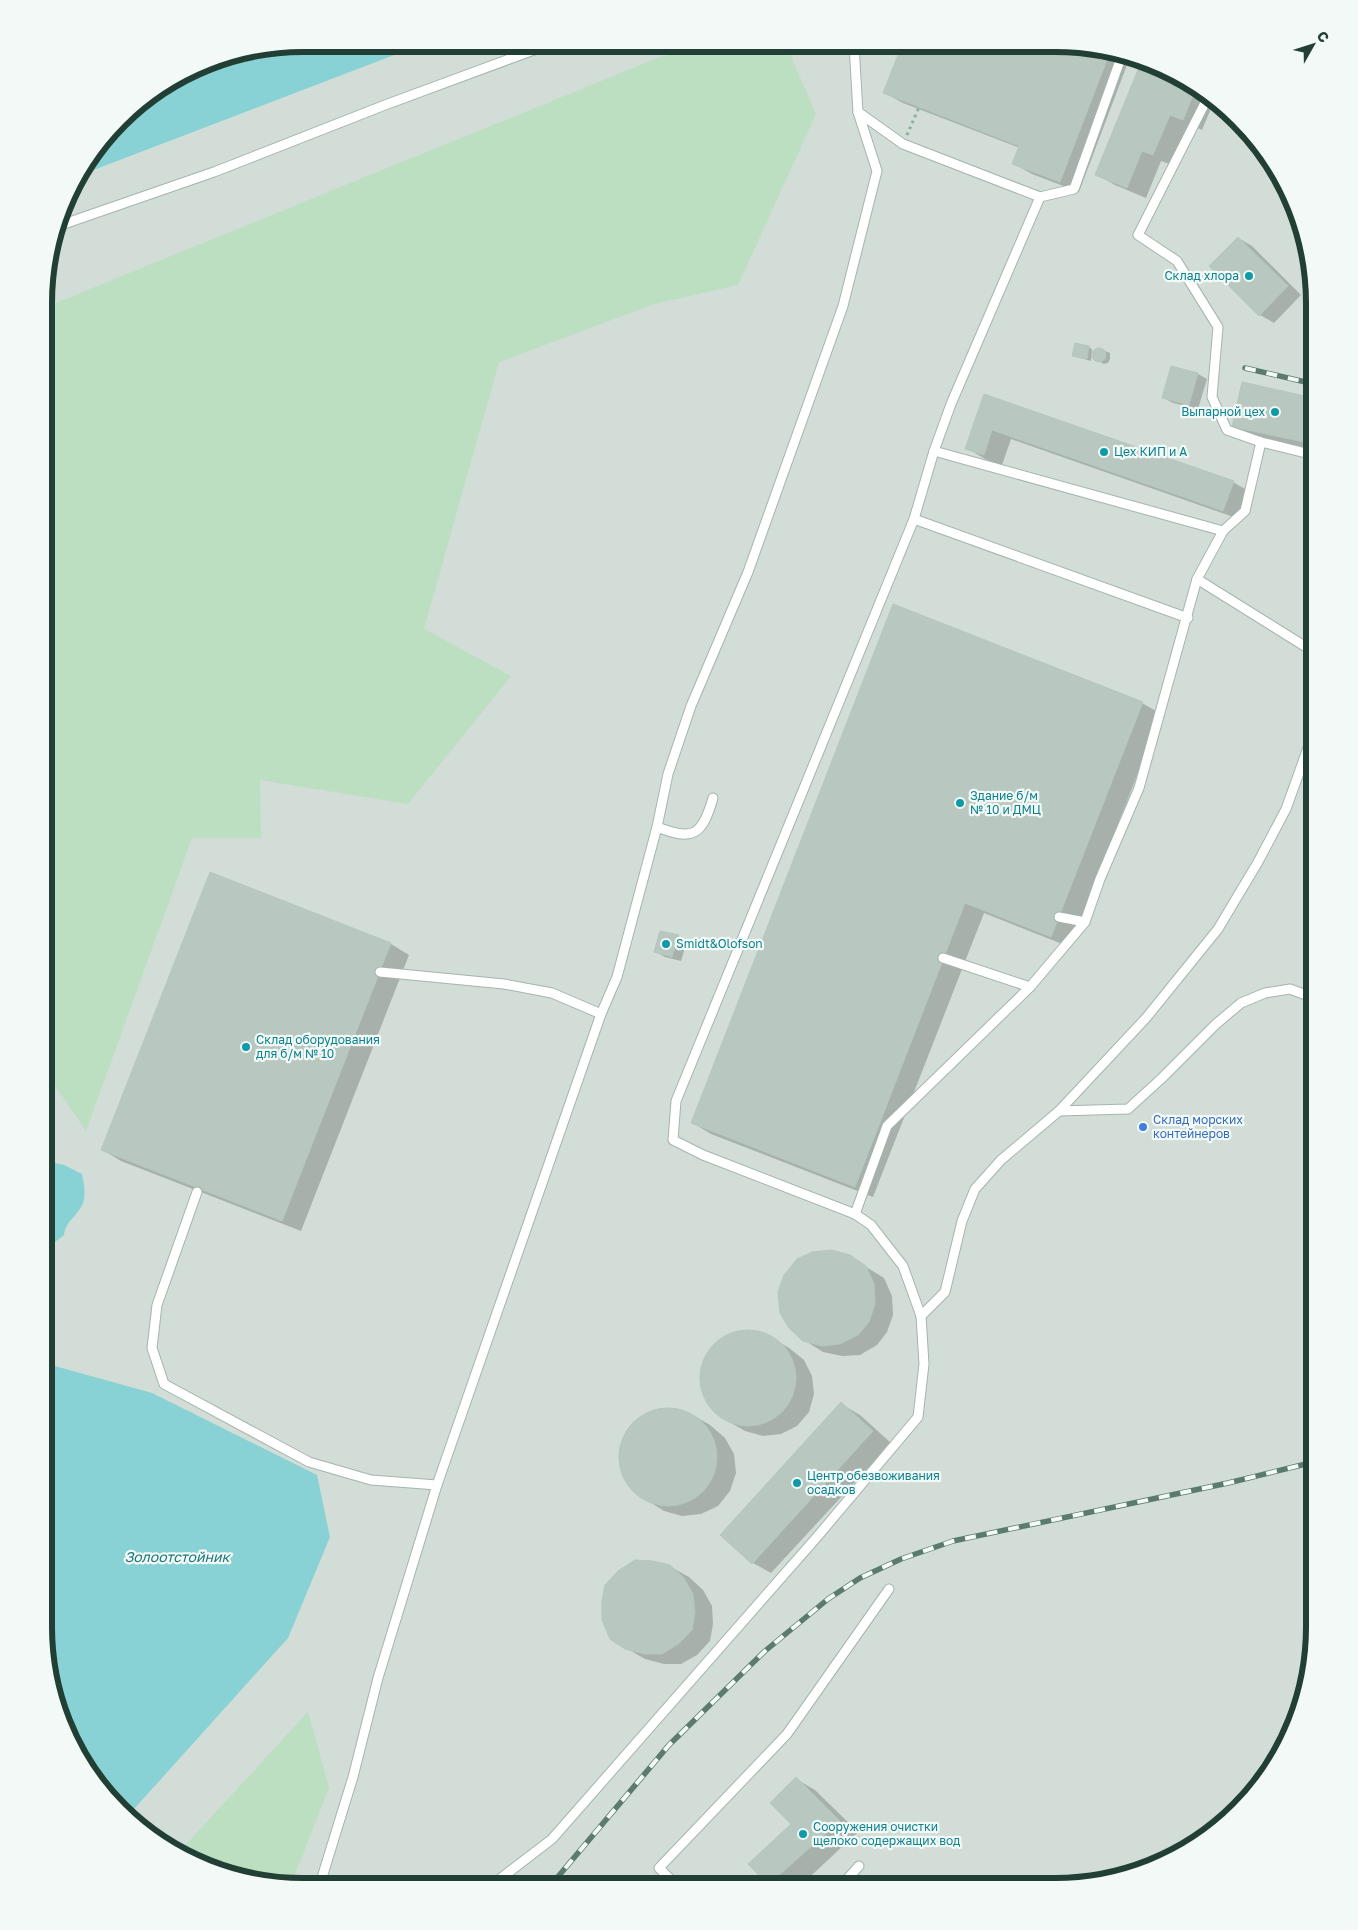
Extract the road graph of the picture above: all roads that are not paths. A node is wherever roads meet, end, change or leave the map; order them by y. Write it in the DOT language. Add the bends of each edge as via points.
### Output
graph roads {
  1 [pos="528,52"];
  2 [pos="854,52"];
  3 [pos="1120,61"];
  4 [pos="1206,103"];
  5 [pos="858,112"];
  6 [pos="1040,197"];
  7 [pos="66,223"];
  8 [pos="1260,442"];
  9 [pos="934,451"];
  10 [pos="1306,453"];
  11 [pos="914,519"];
  12 [pos="1223,531"];
  13 [pos="1197,580"];
  14 [pos="1188,618"];
  15 [pos="1306,647"];
  16 [pos="1306,754"];
  17 [pos="712,798"];
  18 [pos="657,827"];
  19 [pos="1060,916"];
  20 [pos="1085,922"];
  21 [pos="943,958"];
  22 [pos="380,972"];
  23 [pos="1030,987"];
  24 [pos="1306,995"];
  25 [pos="601,1014"];
  26 [pos="1059,1111"];
  27 [pos="198,1192"];
  28 [pos="855,1214"];
  29 [pos="921,1316"];
  30 [pos="436,1485"];
  31 [pos="889,1589"];
  32 [pos="859,1866"];
  33 [pos="322,1878"];
  34 [pos="501,1878"];
  35 [pos="669,1878"];
  36 [pos="848,1878"];
  1 -- 7 [label="lane" via="214,172"];
  2 -- 5 [label="lane"];
  3 -- 6 [label="lane" via="1074,189"];
  4 -- 8 [label="lane" via="1138,235 1177,261 1218,327 1212,397 1227,430"];
  5 -- 6 [label="lane" via="903,144"];
  5 -- 18 [label="lane" via="877,171 843,306 748,572 691,706 668,774"];
  6 -- 9 [label="lane"];
  8 -- 10 [label="lane"];
  8 -- 12 [label="lane" via="1245,510"];
  9 -- 11 [label="lane"];
  9 -- 12 [label="lane"];
  11 -- 14 [label="lane"];
  11 -- 28 [label="lane" via="676,1101 675,1111 673,1140 703,1155"];
  12 -- 13 [label="lane"];
  13 -- 14 [label="lane"];
  13 -- 15 [label="lane"];
  14 -- 20 [label="lane" via="1139,788"];
  16 -- 26 [label="lane" via="1286,808 1218,929 1146,1018"];
  17 -- 18 [label="lane" via="701,827 690,835 677,835"];
  18 -- 25 [label="lane" via="617,977"];
  19 -- 20 [label="lane"];
  20 -- 23 [label="lane"];
  21 -- 23 [label="lane"];
  22 -- 25 [label="lane" via="504,984 552,993"];
  23 -- 28 [label="lane" via="887,1126"];
  24 -- 26 [label="lane" via="1290,990 1265,993 1241,1002 1128,1109"];
  25 -- 30 [label="lane"];
  26 -- 29 [label="lane" via="1001,1160 975,1189 962,1221 945,1292"];
  27 -- 30 [label="lane" via="157,1305 152,1348 164,1384 309,1462 370,1480"];
  28 -- 29 [label="lane" via="871,1225 903,1266"];
  29 -- 34 [label="lane" via="924,1364 918,1418 552,1839"];
  30 -- 33 [label="lane"];
  31 -- 35 [label="lane" via="787,1734 659,1868"];
  32 -- 36 [label="lane"];
}
